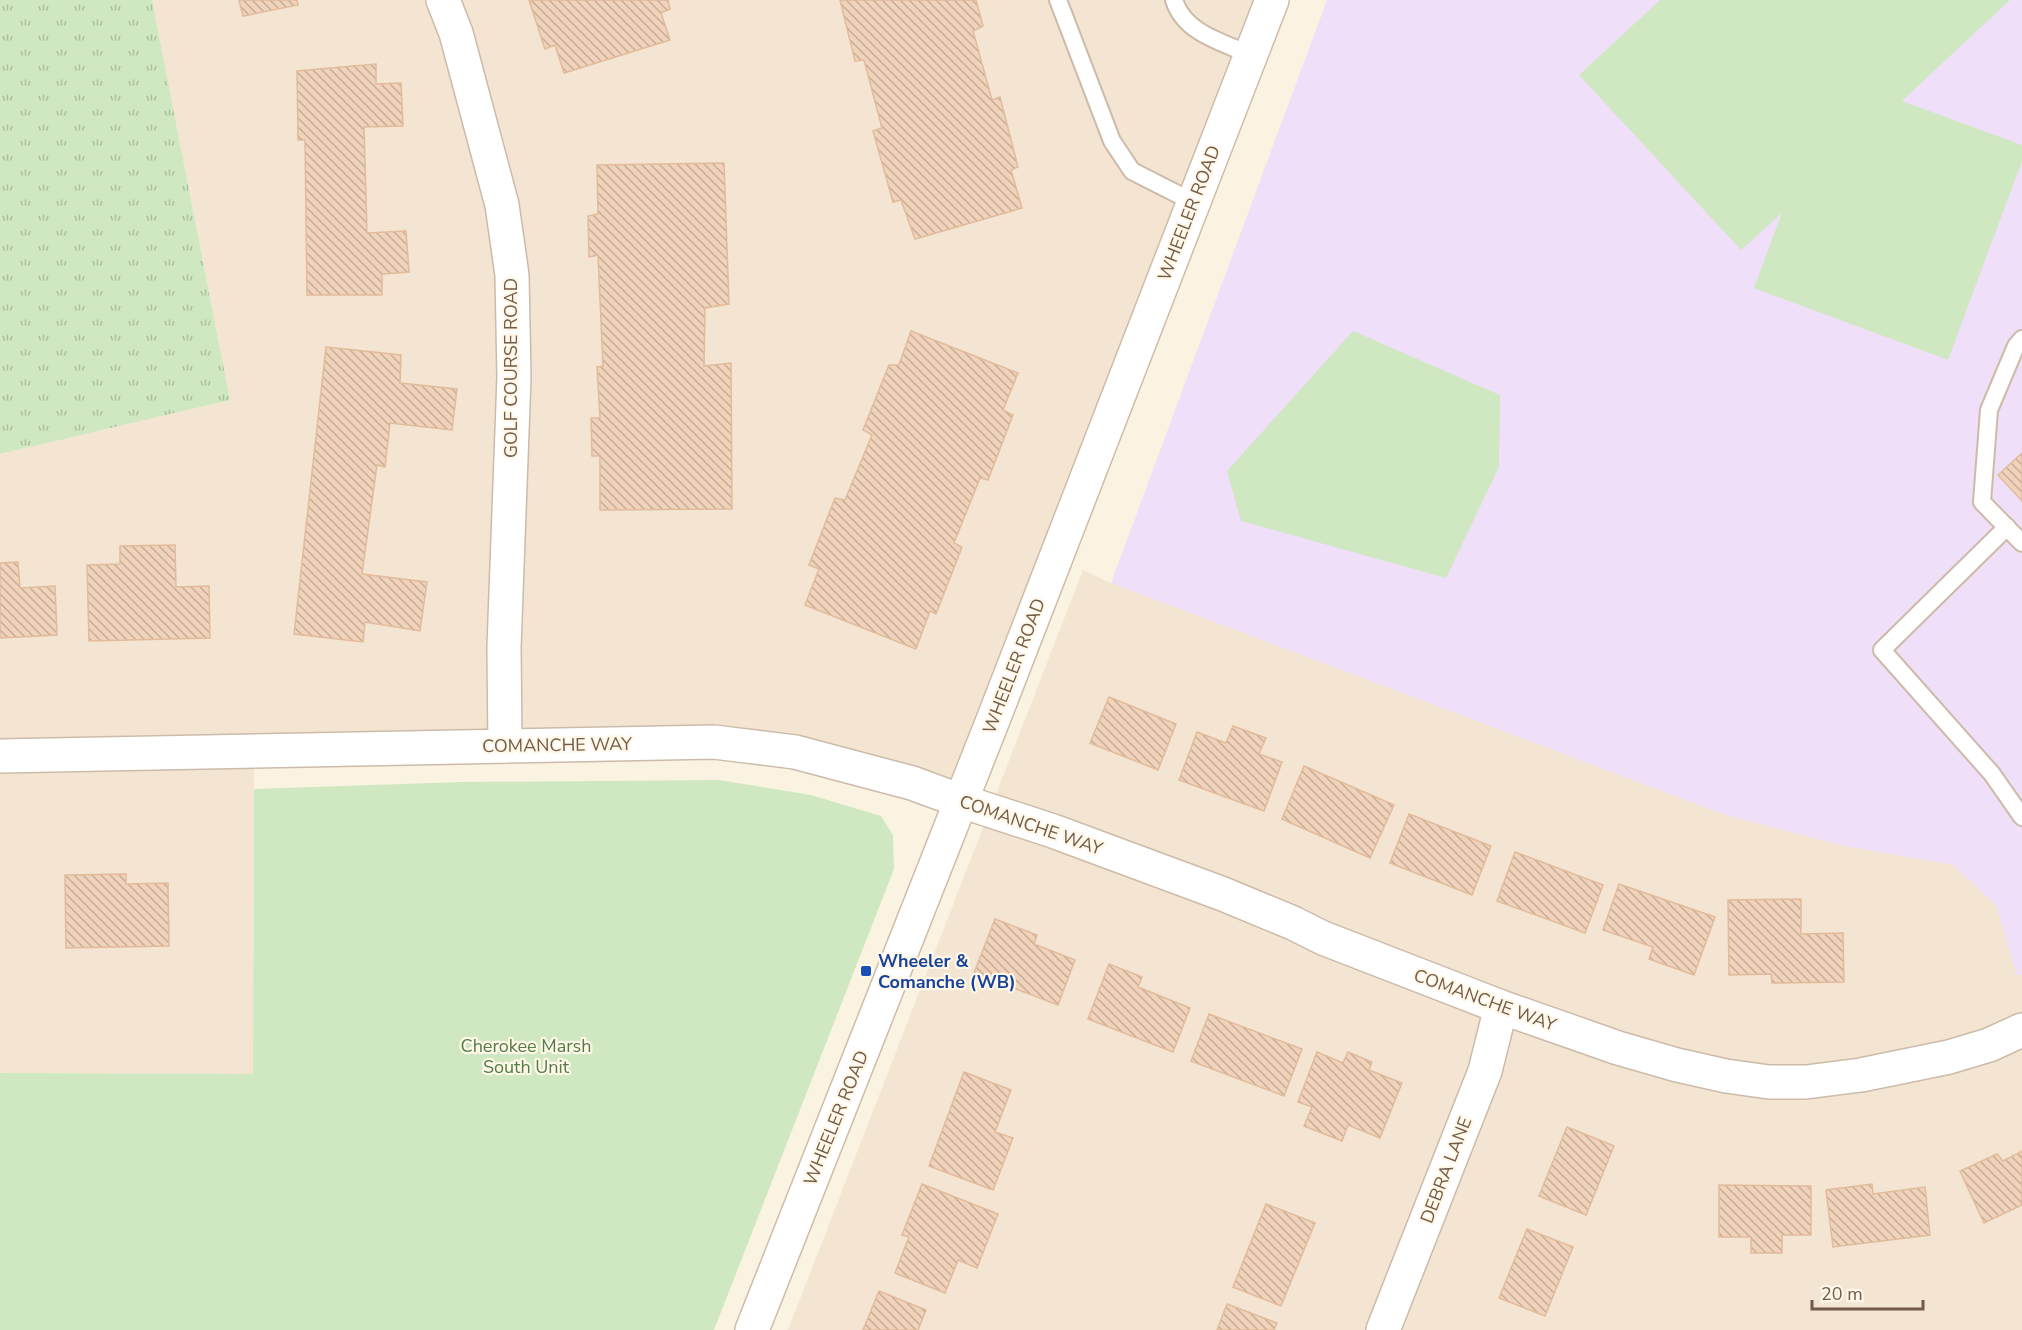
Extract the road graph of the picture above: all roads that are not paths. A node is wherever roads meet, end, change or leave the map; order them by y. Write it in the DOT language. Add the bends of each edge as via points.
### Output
graph roads {
  1 [pos="443,0"];
  2 [pos="1058,0"];
  3 [pos="1174,0"];
  4 [pos="1272,0"];
  5 [pos="1251,55"];
  6 [pos="1193,202"];
  7 [pos="2022,339"];
  8 [pos="2007,527"];
  9 [pos="2022,543"];
  10 [pos="505,746"];
  11 [pos="0,756"];
  12 [pos="961,801"];
  13 [pos="2022,817"];
  14 [pos="1501,1007"];
  15 [pos="2022,1030"];
  16 [pos="752,1330"];
  17 [pos="1383,1330"];
  1 -- 10 [label="street, GOLF COURSE ROAD" via="456,33 502,205 512,275 514,377 504,647"];
  2 -- 6 [label="lane" via="1112,141 1132,171"];
  3 -- 5 [label="lane" via="1191,28"];
  4 -- 5 [label="street, WHEELER ROAD"];
  5 -- 6 [label="street, WHEELER ROAD"];
  6 -- 12 [label="street, WHEELER ROAD"];
  7 -- 8 [label="lane" via="1989,410 1984,464 1982,502"];
  8 -- 9 [label="lane"];
  8 -- 13 [label="lane" via="1882,650 1992,774"];
  10 -- 11 [label="street, COMANCHE WAY"];
  10 -- 12 [label="street, COMANCHE WAY" via="714,742 795,752 912,783"];
  12 -- 14 [label="street, COMANCHE WAY" via="1223,894 1323,939"];
  12 -- 16 [label="street, WHEELER ROAD"];
  14 -- 15 [label="street, COMANCHE WAY" via="1677,1065 1769,1082 1862,1075 1989,1046"];
  14 -- 17 [label="street, DEBRA LANE" via="1485,1071"];
}
